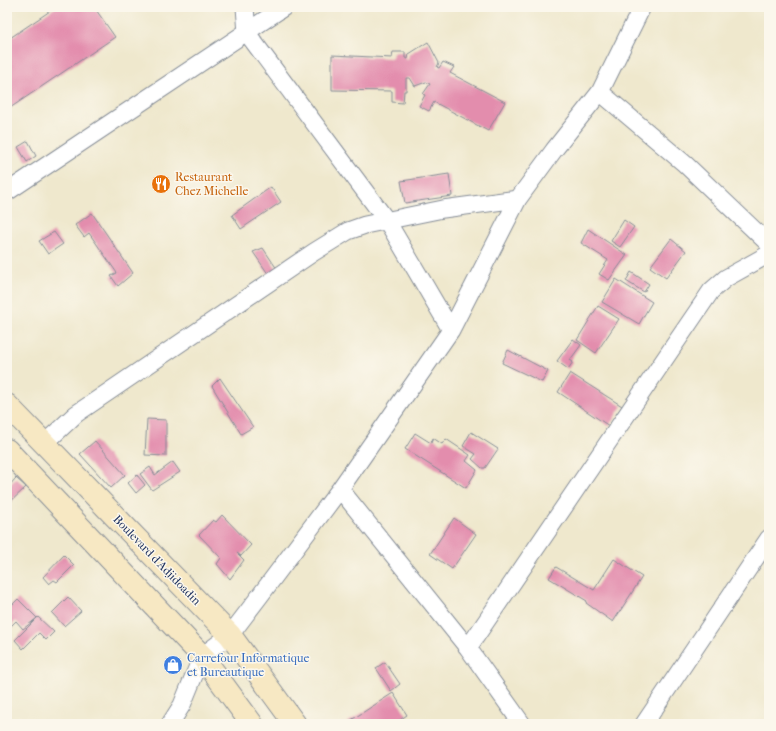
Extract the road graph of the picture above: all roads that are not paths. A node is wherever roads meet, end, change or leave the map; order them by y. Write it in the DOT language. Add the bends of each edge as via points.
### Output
graph roads {
  1 [pos="245,7"];
  2 [pos="284,7"];
  3 [pos="642,7"];
  4 [pos="247,33"];
  5 [pos="600,92"];
  6 [pos="7,192"];
  7 [pos="518,199"];
  8 [pos="387,221"];
  9 [pos="769,244"];
  10 [pos="769,254"];
  11 [pos="451,330"];
  12 [pos="7,405"];
  13 [pos="44,444"];
  14 [pos="7,450"];
  15 [pos="340,489"];
  16 [pos="769,538"];
  17 [pos="230,635"];
  18 [pos="468,648"];
  19 [pos="202,656"];
  20 [pos="170,724"];
  21 [pos="252,724"];
  22 [pos="295,724"];
  23 [pos="522,724"];
  24 [pos="644,724"];
  1 -- 4 [label="street"];
  2 -- 4 [label="street"];
  3 -- 5 [label="street"];
  4 -- 6 [label="street"];
  4 -- 8 [label="street"];
  5 -- 7 [label="street"];
  5 -- 9 [label="street" via="685,164"];
  7 -- 8 [label="street" via="442,209"];
  7 -- 11 [label="street"];
  8 -- 11 [label="street"];
  8 -- 13 [label="street" via="348,231 314,252 76,414"];
  10 -- 18 [label="street" via="726,278 711,291"];
  11 -- 15 [label="street"];
  12 -- 13 [label="main road, Boulevard d'Adjidoadin"];
  13 -- 17 [label="main road, Boulevard d'Adjidoadin"];
  14 -- 19 [label="main road"];
  15 -- 17 [label="street"];
  15 -- 18 [label="street"];
  16 -- 24 [label="street"];
  17 -- 19 [label="street"];
  17 -- 22 [label="main road, Boulevard d'Adjidoadin"];
  18 -- 23 [label="street"];
  19 -- 20 [label="street" via="182,705"];
  19 -- 21 [label="main road"];
}
